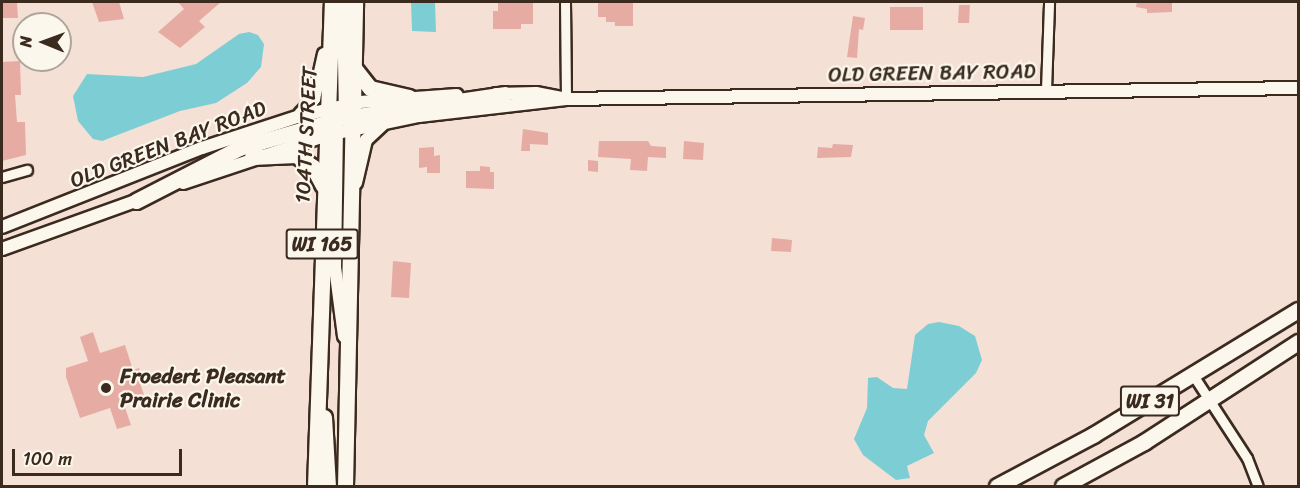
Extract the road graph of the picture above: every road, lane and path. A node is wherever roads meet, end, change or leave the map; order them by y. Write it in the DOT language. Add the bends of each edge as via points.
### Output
graph roads {
  1 [pos="355,2"];
  2 [pos="565,2"];
  3 [pos="1049,2"];
  4 [pos="336,4"];
  5 [pos="355,69"];
  6 [pos="1299,88"];
  7 [pos="1046,90"];
  8 [pos="504,94"];
  9 [pos="409,98"];
  10 [pos="566,99"];
  11 [pos="294,118"];
  12 [pos="341,119"];
  13 [pos="386,122"];
  14 [pos="252,157"];
  15 [pos="27,170"];
  16 [pos="2,177"];
  17 [pos="324,192"];
  18 [pos="351,199"];
  19 [pos="136,201"];
  20 [pos="2,227"];
  21 [pos="2,249"];
  22 [pos="1299,310"];
  23 [pos="1299,342"];
  24 [pos="347,349"];
  25 [pos="318,369"];
  26 [pos="1193,375"];
  27 [pos="1210,400"];
  28 [pos="315,486"];
  29 [pos="328,486"];
  30 [pos="345,486"];
  31 [pos="998,486"];
  32 [pos="1063,486"];
  33 [pos="1258,486"];
  1 -- 5 [label="main road, 104TH STREET / WI 165"];
  2 -- 10 [label="street"];
  3 -- 7 [label="street"];
  4 -- 11 [label="street" via="316,94"];
  4 -- 12 [label="main road, 104TH STREET / WI 165"];
  5 -- 9 [label="main road" via="370,88"];
  5 -- 12 [label="main road, 104TH STREET / WI 165"];
  6 -- 7 [label="street, OLD GREEN BAY ROAD"];
  7 -- 10 [label="street, OLD GREEN BAY ROAD"];
  8 -- 9 [label="street, OLD GREEN BAY ROAD"];
  8 -- 10 [label="street, OLD GREEN BAY ROAD" via="547,93"];
  8 -- 12 [label="main road"];
  9 -- 12 [label="street, OLD GREEN BAY ROAD"];
  10 -- 13 [label="street, OLD GREEN BAY ROAD"];
  11 -- 12 [label="street, OLD GREEN BAY ROAD"];
  11 -- 20 [label="street, OLD GREEN BAY ROAD" via="202,148"];
  12 -- 13 [label="street, OLD GREEN BAY ROAD"];
  12 -- 14 [label="street, OLD GREEN BAY ROAD"];
  12 -- 17 [label="main road, 104TH STREET / WI 165"];
  12 -- 18 [label="main road, 104TH STREET / WI 165"];
  12 -- 19 [label="main road" via="239,148"];
  12 -- 24 [label="street" via="335,274"];
  13 -- 18 [label="street" via="368,137"];
  14 -- 17 [label="main road" via="284,153 301,157 317,171"];
  14 -- 19 [label="street, OLD GREEN BAY ROAD"];
  15 -- 16 [label="street"];
  17 -- 25 [label="main road, 104TH STREET / WI 165"];
  18 -- 24 [label="main road, 104TH STREET / WI 165"];
  19 -- 21 [label="street, OLD GREEN BAY ROAD"];
  22 -- 26 [label="main road, WI 31"];
  23 -- 27 [label="main road, WI 31"];
  24 -- 30 [label="main road, 104TH STREET / WI 165"];
  25 -- 28 [label="main road, 104TH STREET / WI 165"];
  25 -- 29 [label="main road"];
  26 -- 27 [label="street"];
  26 -- 31 [label="main road, WI 31"];
  27 -- 32 [label="main road, WI 31"];
  27 -- 33 [label="street" via="1247,458"];
}
